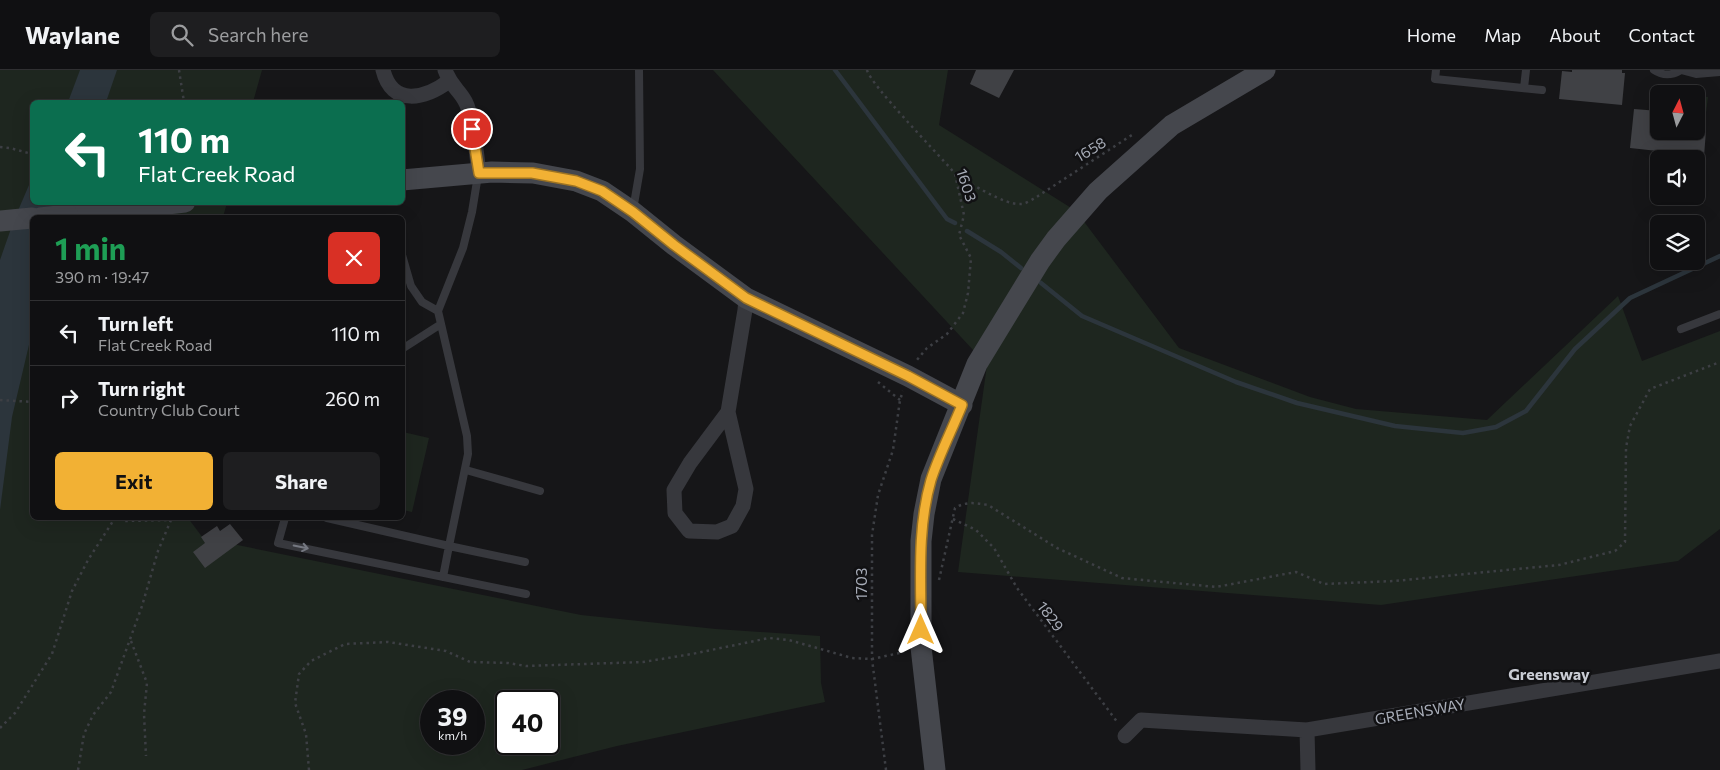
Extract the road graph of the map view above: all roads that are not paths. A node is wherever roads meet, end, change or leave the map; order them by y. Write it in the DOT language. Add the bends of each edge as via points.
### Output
graph roads {
  1 [pos="383,70"];
  2 [pos="639,70"];
  3 [pos="1265,70"];
  4 [pos="1436,70"];
  5 [pos="1526,70"];
  6 [pos="1654,70"];
  7 [pos="1681,70"];
  8 [pos="1720,72"];
  9 [pos="447,75"];
  10 [pos="1524,88"];
  11 [pos="1542,90"];
  12 [pos="479,173"];
  13 [pos="405,180"];
  14 [pos="158,205"];
  15 [pos="633,212"];
  16 [pos="68,215"];
  17 [pos="30,218"];
  18 [pos="2,221"];
  19 [pos="405,265"];
  20 [pos="746,298"];
  21 [pos="438,311"];
  22 [pos="1720,314"];
  23 [pos="441,324"];
  24 [pos="1681,329"];
  25 [pos="405,347"];
  26 [pos="962,405"];
  27 [pos="728,412"];
  28 [pos="466,470"];
  29 [pos="540,491"];
  30 [pos="284,520"];
  31 [pos="336,520"];
  32 [pos="449,546"];
  33 [pos="525,562"];
  34 [pos="442,577"];
  35 [pos="526,594"];
  36 [pos="1720,661"];
  37 [pos="1307,730"];
  38 [pos="1125,736"];
  39 [pos="935,770"];
  40 [pos="1308,770"];
  1 -- 9 [label="street" via="389,86 403,97 422,96 439,88"];
  2 -- 15 [label="lane" via="640,169"];
  3 -- 26 [label="street" via="1172,125 1098,191 1040,261 977,364"];
  4 -- 10 [label="lane" via="1435,79"];
  5 -- 10 [label="lane"];
  6 -- 7 [label="lane" via="1668,75"];
  7 -- 8 [label="lane" via="1696,74"];
  9 -- 12 [label="street" via="466,103"];
  10 -- 11 [label="lane"];
  12 -- 13 [label="street"];
  12 -- 15 [label="street" via="532,173 576,181 602,191"];
  12 -- 21 [label="lane" via="463,248"];
  14 -- 16 [label="street, bridge"];
  15 -- 20 [label="street"];
  17 -- 18 [label="street"];
  19 -- 21 [label="lane" via="411,286 422,302"];
  20 -- 26 [label="street"];
  20 -- 27 [label="street"];
  21 -- 23 [label="lane"];
  22 -- 24 [label="lane"];
  23 -- 25 [label="lane"];
  23 -- 28 [label="lane" via="467,436"];
  26 -- 39 [label="street" via="931,479 921,541 921,648"];
  27 -- 27 [label="street" via="746,489 743,506 732,526 717,532 688,531 675,514 674,490"];
  28 -- 29 [label="lane"];
  28 -- 32 [label="lane"];
  30 -- 34 [label="lane, one-way" via="278,543"];
  31 -- 32 [label="lane"];
  32 -- 33 [label="lane"];
  32 -- 34 [label="lane"];
  34 -- 35 [label="lane"];
  36 -- 37 [label="street, GREENSWAY"];
  37 -- 38 [label="street, GREENSWAY" via="1141,720"];
  37 -- 40 [label="street"];
}
